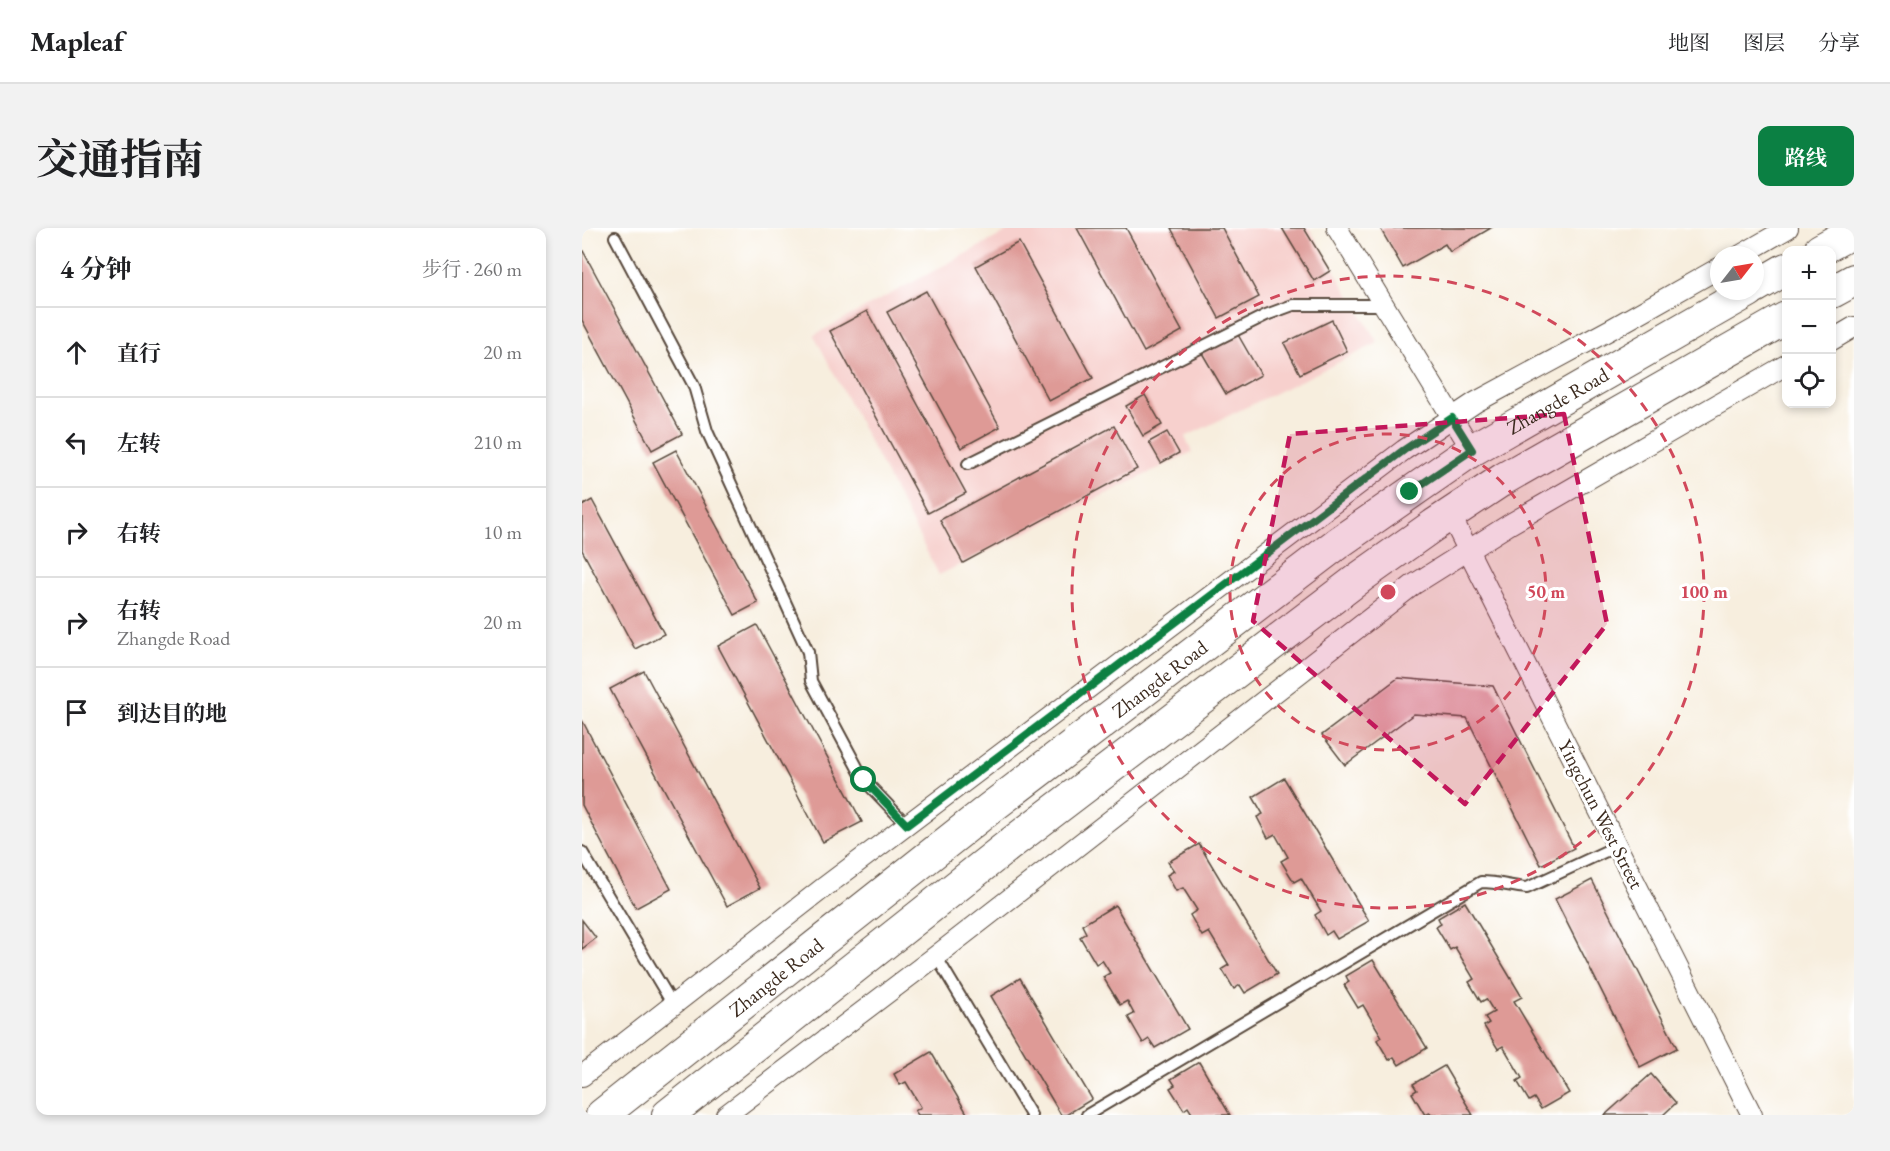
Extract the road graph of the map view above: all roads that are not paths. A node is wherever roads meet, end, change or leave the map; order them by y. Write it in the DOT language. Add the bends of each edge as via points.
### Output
graph roads {
  1 [pos="1337,228"];
  2 [pos="1788,228"];
  3 [pos="1854,231"];
  4 [pos="615,237"];
  5 [pos="1757,246"];
  6 [pos="1827,246"];
  7 [pos="1782,271"];
  8 [pos="1710,272"];
  9 [pos="1854,280"];
  10 [pos="1764,282"];
  11 [pos="1836,290"];
  12 [pos="1733,300"];
  13 [pos="1384,305"];
  14 [pos="1782,320"];
  15 [pos="1854,327"];
  16 [pos="1836,338"];
  17 [pos="1782,367"];
  18 [pos="1452,418"];
  19 [pos="1472,450"];
  20 [pos="968,464"];
  21 [pos="1450,514"];
  22 [pos="1468,549"];
  23 [pos="907,825"];
  24 [pos="1617,846"];
  25 [pos="582,852"];
  26 [pos="936,956"];
  27 [pos="673,1005"];
  28 [pos="582,1076"];
  29 [pos="602,1115"];
  30 [pos="669,1115"];
  31 [pos="726,1115"];
  32 [pos="1031,1115"];
  33 [pos="1087,1115"];
  34 [pos="1752,1115"];
  1 -- 13 [label="street"];
  2 -- 5 [label="street"];
  3 -- 6 [label="main road"];
  4 -- 23 [label="lane" via="694,386 707,431 808,652 811,681 864,780"];
  7 -- 10 [label="main road"];
  8 -- 18 [label="street"];
  9 -- 11 [label="main road"];
  12 -- 19 [label="main road, Zhangde Road"];
  13 -- 18 [label="street"];
  13 -- 20 [label="lane" via="1293,305 1266,315"];
  14 -- 21 [label="main road, Zhangde Road" via="1544,455"];
  15 -- 16 [label="street"];
  17 -- 22 [label="street"];
  18 -- 19 [label="street"];
  18 -- 23 [label="street" via="1404,450"];
  19 -- 29 [label="main road, Zhangde Road" via="1338,543 989,809"];
  21 -- 22 [label="street, Yingchun West Street"];
  21 -- 30 [label="main road, Zhangde Road" via="1362,576 1014,841"];
  22 -- 24 [label="street, Yingchun West Street"];
  22 -- 26 [label="street" via="1413,585"];
  23 -- 27 [label="street"];
  24 -- 33 [label="lane" via="1527,888 1481,882"];
  24 -- 34 [label="street, Yingchun West Street"];
  25 -- 27 [label="lane"];
  26 -- 31 [label="street"];
  26 -- 32 [label="lane"];
  27 -- 28 [label="street"];
}
